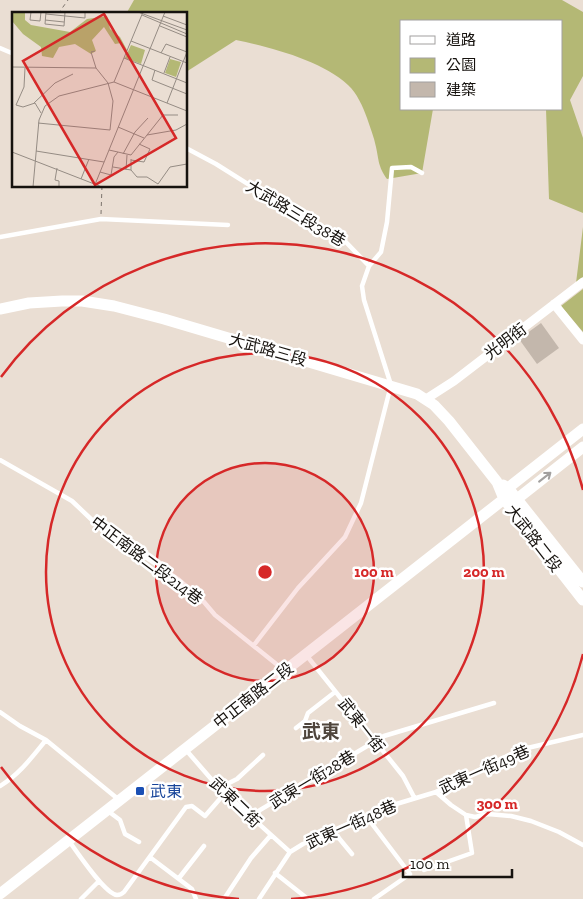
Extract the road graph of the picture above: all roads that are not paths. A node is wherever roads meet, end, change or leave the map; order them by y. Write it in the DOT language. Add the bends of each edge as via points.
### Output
graph roads {
  1 [pos="0,48"];
  2 [pos="12,53"];
  3 [pos="188,149"];
  4 [pos="422,173"];
  5 [pos="228,225"];
  6 [pos="0,237"];
  7 [pos="370,266"];
  8 [pos="583,282"];
  9 [pos="554,304"];
  10 [pos="0,309"];
  11 [pos="583,340"];
  12 [pos="391,385"];
  13 [pos="426,399"];
  14 [pos="583,430"];
  15 [pos="583,448"];
  16 [pos="0,460"];
  17 [pos="497,482"];
  18 [pos="508,488"];
  19 [pos="504,499"];
  20 [pos="517,499"];
  21 [pos="583,582"];
  22 [pos="583,600"];
  23 [pos="254,645"];
  24 [pos="306,654"];
  25 [pos="285,670"];
  26 [pos="335,692"];
  27 [pos="494,703"];
  28 [pos="0,712"];
  29 [pos="296,728"];
  30 [pos="583,735"];
  31 [pos="46,740"];
  32 [pos="374,741"];
  33 [pos="185,749"];
  34 [pos="263,755"];
  35 [pos="0,786"];
  36 [pos="219,788"];
  37 [pos="436,792"];
  38 [pos="225,793"];
  39 [pos="414,797"];
  40 [pos="120,800"];
  41 [pos="107,810"];
  42 [pos="250,816"];
  43 [pos="366,816"];
  44 [pos="466,816"];
  45 [pos="333,831"];
  46 [pos="270,835"];
  47 [pos="68,840"];
  48 [pos="140,842"];
  49 [pos="583,845"];
  50 [pos="204,846"];
  51 [pos="290,852"];
  52 [pos="352,854"];
  53 [pos="151,858"];
  54 [pos="424,870"];
  55 [pos="275,873"];
  56 [pos="179,878"];
  57 [pos="99,881"];
  58 [pos="2,893"];
  59 [pos="117,896"];
  60 [pos="80,899"];
  61 [pos="196,899"];
  62 [pos="224,899"];
  63 [pos="259,899"];
  64 [pos="308,899"];
  65 [pos="374,899"];
  1 -- 2 [label="lane"];
  3 -- 7 [label="lane, 大武路三段38巷" via="307,221 341,237"];
  4 -- 7 [label="lane" via="411,167 392,168 382,252"];
  5 -- 6 [label="lane" via="101,219"];
  7 -- 12 [label="lane" via="362,286 364,300"];
  8 -- 9 [label="street, 光明街"];
  9 -- 11 [label="street"];
  9 -- 13 [label="street, 光明街"];
  10 -- 12 [label="street, 大武路三段" via="62,301 114,306"];
  12 -- 13 [label="street, 大武路三段"];
  12 -- 23 [label="lane" via="361,503 345,537 298,588"];
  13 -- 17 [label="street, 大武路三段" via="442,413"];
  14 -- 18 [label="street"];
  20 -- 15 [label="street, one-way"];
  16 -- 23 [label="lane, 中正南路二段214巷" via="72,501 100,526 178,579 215,615"];
  17 -- 18 [label="street, 大武路三段"];
  17 -- 19 [label="street, 大武路三段"];
  18 -- 19 [label="street"];
  18 -- 20 [label="street, 大武路二段"];
  19 -- 20 [label="street"];
  19 -- 22 [label="street, 大武路二段"];
  19 -- 24 [label="street, 中正南路二段"];
  20 -- 21 [label="street, 大武路二段"];
  23 -- 25 [label="lane, 中正南路二段214巷"];
  24 -- 25 [label="street, 中正南路二段"];
  24 -- 26 [label="lane, 武東一街"];
  25 -- 33 [label="street, 中正南路二段"];
  26 -- 29 [label="lane" via="308,713 305,721"];
  26 -- 32 [label="lane, 武東一街"];
  27 -- 32 [label="lane, 武東一街28巷"];
  28 -- 31 [label="lane"];
  30 -- 37 [label="lane, 武東一街49巷" via="519,750"];
  31 -- 35 [label="lane" via="11,780"];
  31 -- 40 [label="lane"];
  32 -- 39 [label="lane, 武東一街" via="403,776"];
  32 -- 42 [label="lane, 武東一街28巷"];
  33 -- 36 [label="lane, 武東二街"];
  33 -- 40 [label="street, 中正南路二段"];
  34 -- 36 [label="lane" via="237,779"];
  36 -- 38 [label="lane, 武東二街"];
  37 -- 39 [label="lane, 武東一街49巷"];
  37 -- 44 [label="lane"];
  38 -- 42 [label="lane, 武東二街"];
  38 -- 53 [label="lane" via="205,816 192,806 186,807"];
  39 -- 43 [label="lane, 武東一街48巷"];
  40 -- 41 [label="street, 中正南路二段"];
  41 -- 47 [label="street, 中正南路二段"];
  41 -- 48 [label="lane" via="120,820 125,834"];
  42 -- 46 [label="lane, 武東二街"];
  43 -- 45 [label="lane, 武東一街48巷"];
  43 -- 65 [label="lane" via="410,874"];
  44 -- 49 [label="lane" via="488,814 531,821"];
  44 -- 54 [label="lane" via="472,852"];
  45 -- 51 [label="lane, 武東一街48巷"];
  45 -- 52 [label="lane"];
  46 -- 51 [label="lane, 武東二街"];
  46 -- 62 [label="lane"];
  47 -- 57 [label="lane"];
  47 -- 58 [label="street, 中正南路二段"];
  50 -- 56 [label="lane"];
  51 -- 55 [label="lane"];
  53 -- 56 [label="lane"];
  53 -- 59 [label="lane" via="124,892"];
  55 -- 63 [label="lane"];
  55 -- 64 [label="lane"];
  56 -- 61 [label="lane" via="192,890"];
  57 -- 59 [label="lane"];
  57 -- 60 [label="lane"];
}
